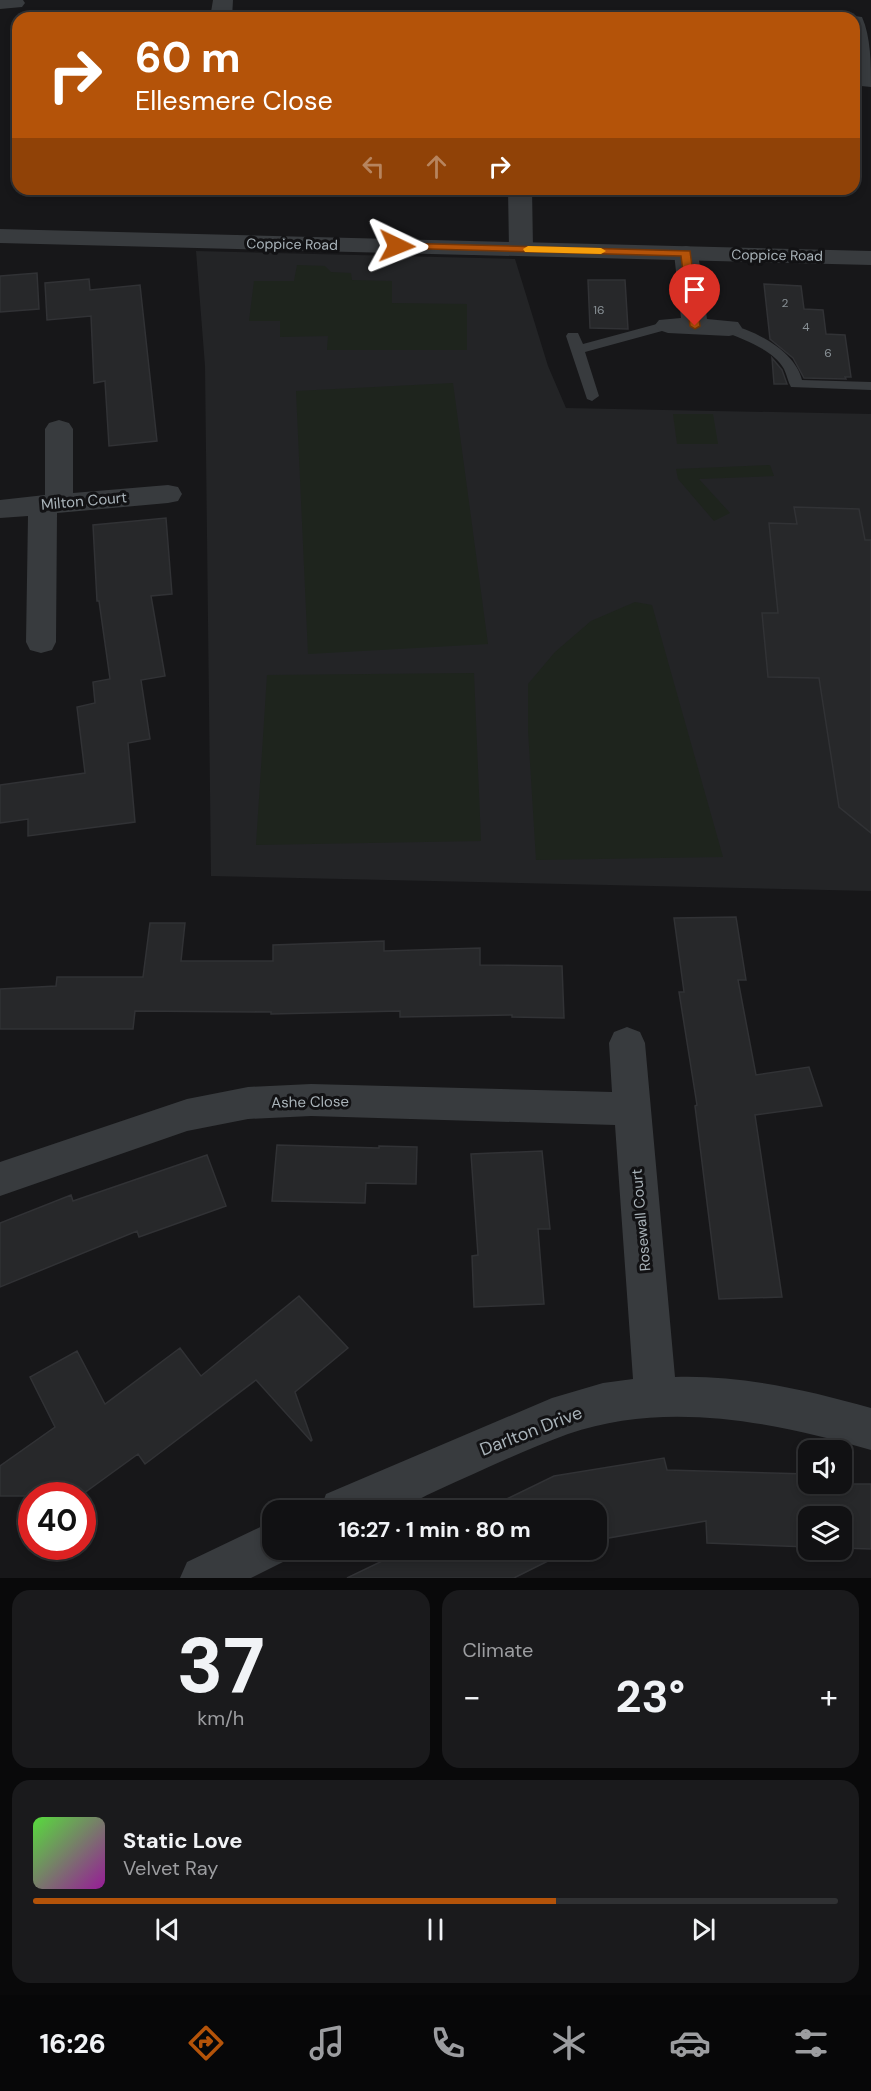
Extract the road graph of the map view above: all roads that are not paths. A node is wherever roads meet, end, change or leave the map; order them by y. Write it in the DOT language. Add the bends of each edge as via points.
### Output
graph roads {
  1 [pos="860,59"];
  2 [pos="864,81"];
  3 [pos="520,195"];
  4 [pos="0,236"];
  5 [pos="521,249"];
  6 [pos="686,253"];
  7 [pos="871,258"];
  8 [pos="668,325"];
  9 [pos="695,326"];
  10 [pos="729,328"];
  11 [pos="871,386"];
  12 [pos="592,396"];
  13 [pos="59,429"];
  14 [pos="168,494"];
  15 [pos="51,504"];
  16 [pos="0,509"];
  17 [pos="41,642"];
  18 [pos="627,1043"];
  19 [pos="632,1109"];
  20 [pos="0,1179"];
  21 [pos="656,1398"];
  22 [pos="871,1429"];
  23 [pos="365,1500"];
  24 [pos="262,1548"];
  25 [pos="202,1578"];
  1 -- 2 [label="street"];
  3 -- 5 [label="street"];
  4 -- 5 [label="street, Coppice Road"];
  5 -- 6 [label="street, Coppice Road"];
  6 -- 7 [label="street, Coppice Road"];
  6 -- 9 [label="street"];
  8 -- 9 [label="street"];
  8 -- 12 [label="lane" via="575,343"];
  9 -- 10 [label="street"];
  10 -- 11 [label="lane" via="769,348 792,370 796,384"];
  13 -- 15 [label="street"];
  14 -- 15 [label="street, Milton Court"];
  15 -- 16 [label="street, Milton Court"];
  15 -- 17 [label="street"];
  18 -- 19 [label="street, Rosewall Court"];
  19 -- 20 [label="street, Ashe Close" via="311,1100 248,1103 187,1115"];
  19 -- 21 [label="street, Rosewall Court"];
  21 -- 22 [label="street, Darlton Drive" via="716,1398 783,1406"];
  21 -- 23 [label="street, Darlton Drive" via="570,1412"];
  24 -- 25 [label="street"];
}
